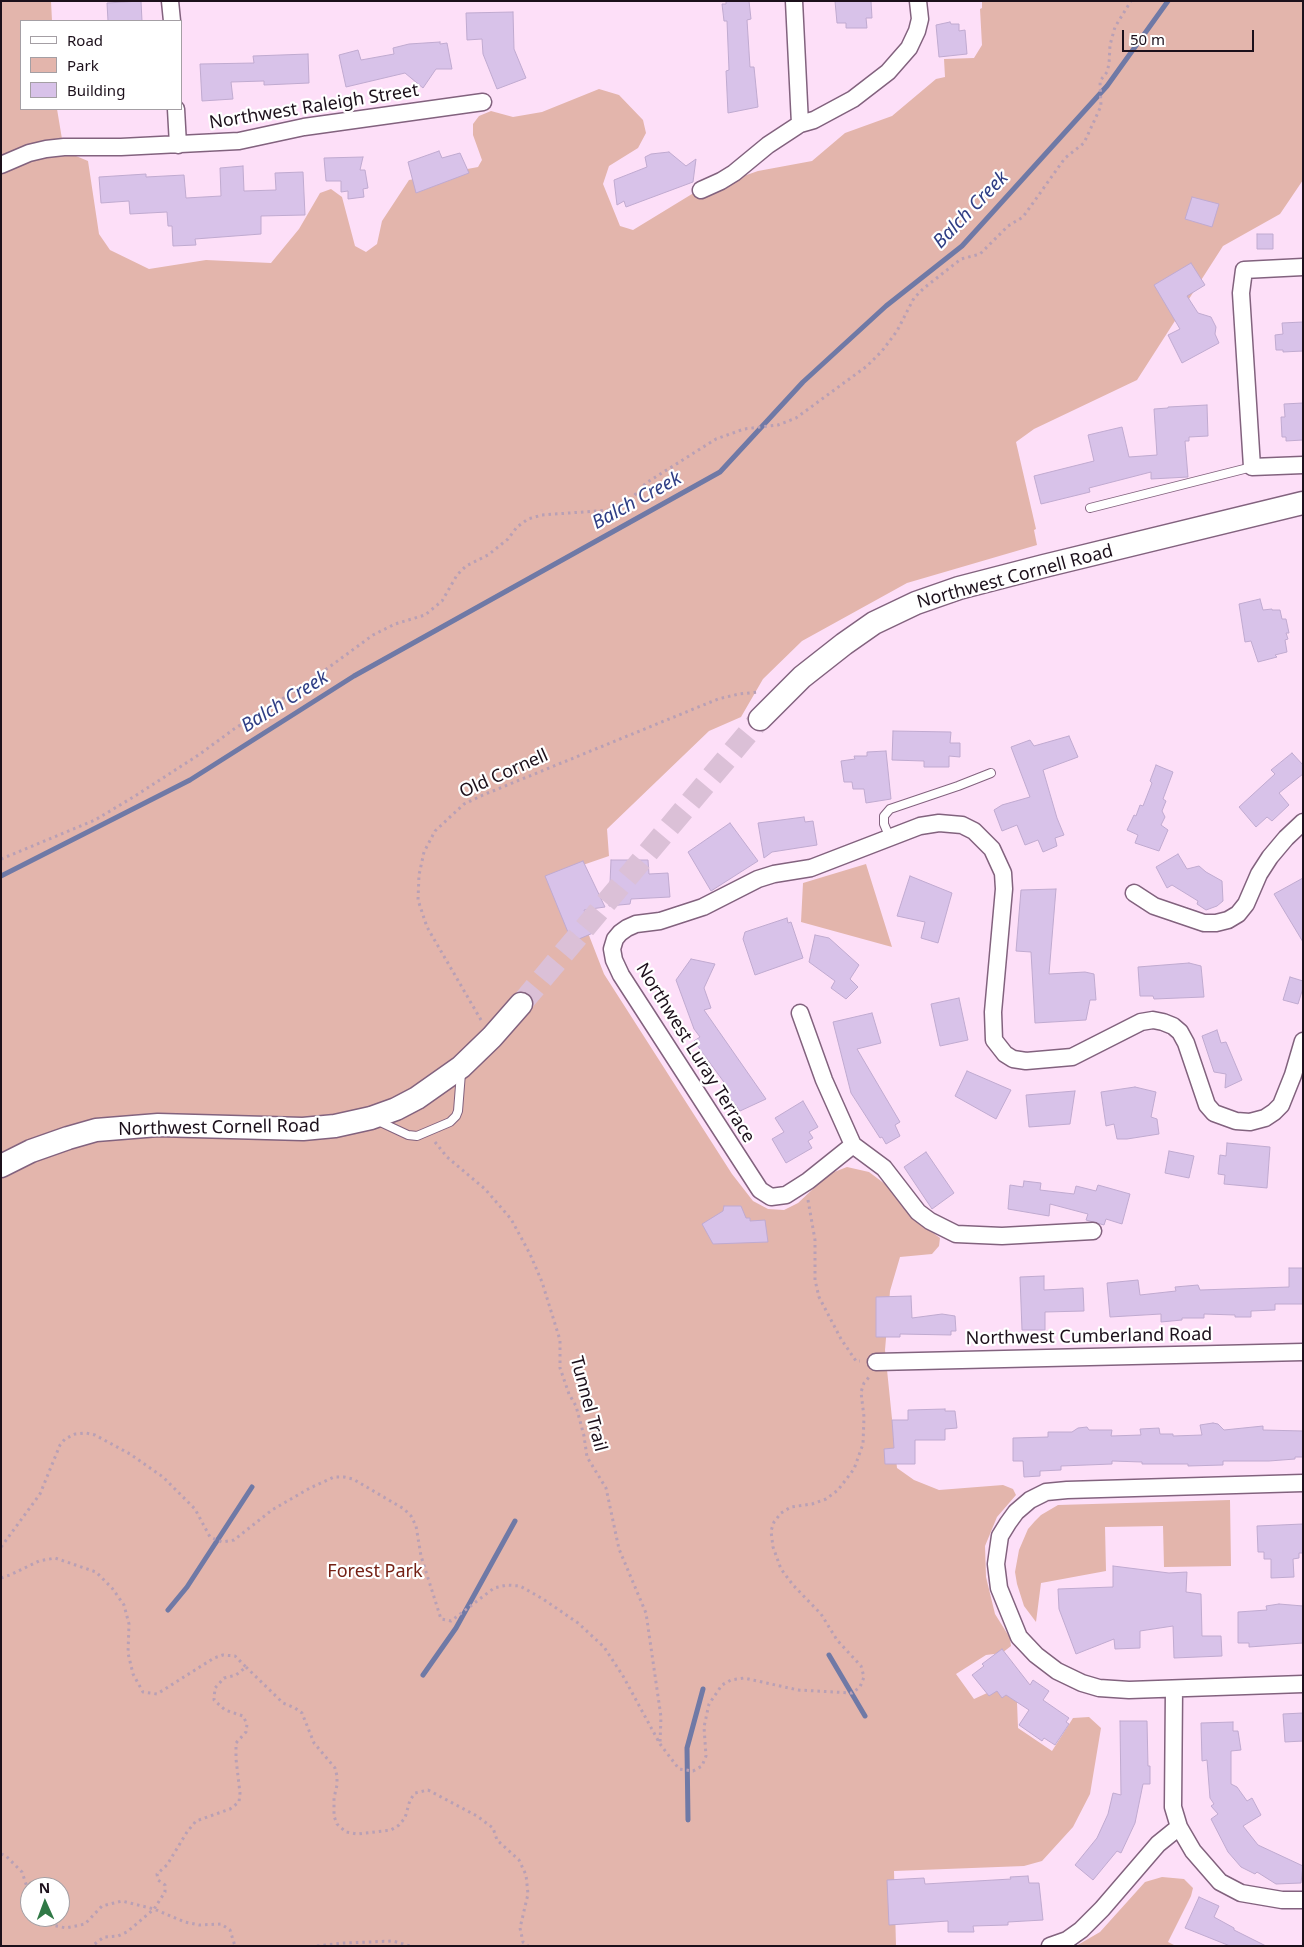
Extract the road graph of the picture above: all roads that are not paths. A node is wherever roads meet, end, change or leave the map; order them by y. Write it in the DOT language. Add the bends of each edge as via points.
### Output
graph roads {
  1 [pos="170,1"];
  2 [pos="794,1"];
  3 [pos="918,1"];
  4 [pos="172,20"];
  5 [pos="483,102"];
  6 [pos="176,110"];
  7 [pos="800,124"];
  8 [pos="178,145"];
  9 [pos="1,166"];
  10 [pos="701,190"];
  11 [pos="1303,267"];
  12 [pos="1303,465"];
  13 [pos="1252,467"];
  14 [pos="1303,503"];
  15 [pos="1090,508"];
  16 [pos="760,719"];
  17 [pos="990,773"];
  18 [pos="1303,822"];
  19 [pos="890,838"];
  20 [pos="1134,893"];
  21 [pos="521,1004"];
  22 [pos="800,1013"];
  23 [pos="1303,1041"];
  24 [pos="462,1067"];
  25 [pos="1298,1074"];
  26 [pos="371,1118"];
  27 [pos="853,1145"];
  28 [pos="1,1166"];
  29 [pos="1093,1231"];
  30 [pos="1303,1352"];
  31 [pos="876,1362"];
  32 [pos="1303,1483"];
  33 [pos="1303,1684"];
  34 [pos="1174,1689"];
  35 [pos="1179,1827"];
  36 [pos="1303,1900"];
  37 [pos="1050,1946"];
  1 -- 4 [label="street"];
  2 -- 7 [label="street"];
  3 -- 7 [label="street" via="920,19 917,32 910,48 888,72 832,112"];
  5 -- 8 [label="street, Northwest Raleigh Street" via="304,127 239,141"];
  6 -- 8 [label="street"];
  7 -- 10 [label="street" via="734,173"];
  8 -- 9 [label="street, Northwest Raleigh Street" via="46,149 28,153"];
  11 -- 13 [label="street" via="1244,270 1241,293"];
  12 -- 13 [label="street"];
  13 -- 15 [label="lane"];
  14 -- 16 [label="main road, Northwest Cornell Road" via="933,596 874,623 821,661"];
  17 -- 19 [label="lane" via="890,809 884,816"];
  18 -- 20 [label="street" via="1270,857 1246,904 1228,920 1204,923 1154,906"];
  19 -- 25 [label="street, Northwest Luray Terrace" via="920,826 939,823 962,825 974,831 999,860 1004,889 993,1012 994,1040 1013,1059 1072,1058 1141,1022 1164,1022 1180,1032 1186,1042 1207,1105 1224,1118 1243,1122 1265,1118 1274,1112 1282,1105"];
  19 -- 27 [label="street, Northwest Luray Terrace" via="811,868 758,879 703,907 627,928 615,939 612,949 621,975 753,1182 765,1194 786,1195"];
  21 -- 24 [label="main road, Northwest Cornell Road"];
  22 -- 27 [label="street" via="824,1080"];
  23 -- 25 [label="street, Northwest Luray Terrace"];
  24 -- 26 [label="main road, Northwest Cornell Road" via="417,1098"];
  24 -- 26 [label="lane" via="456,1116 450,1122 417,1136"];
  26 -- 28 [label="main road, Northwest Cornell Road" via="303,1129 158,1125 96,1130 31,1151"];
  27 -- 29 [label="street" via="884,1168 918,1212 947,1232 1002,1236"];
  30 -- 31 [label="street, Northwest Cumberland Road"];
  32 -- 34 [label="street" via="1046,1492 1016,1512 1000,1536 996,1564 999,1588 1020,1637 1036,1655 1057,1671 1099,1688"];
  33 -- 34 [label="street"];
  34 -- 35 [label="street" via="1173,1807"];
  35 -- 36 [label="street" via="1193,1851 1220,1882 1241,1893"];
  35 -- 37 [label="street" via="1158,1844 1081,1930"];
}
